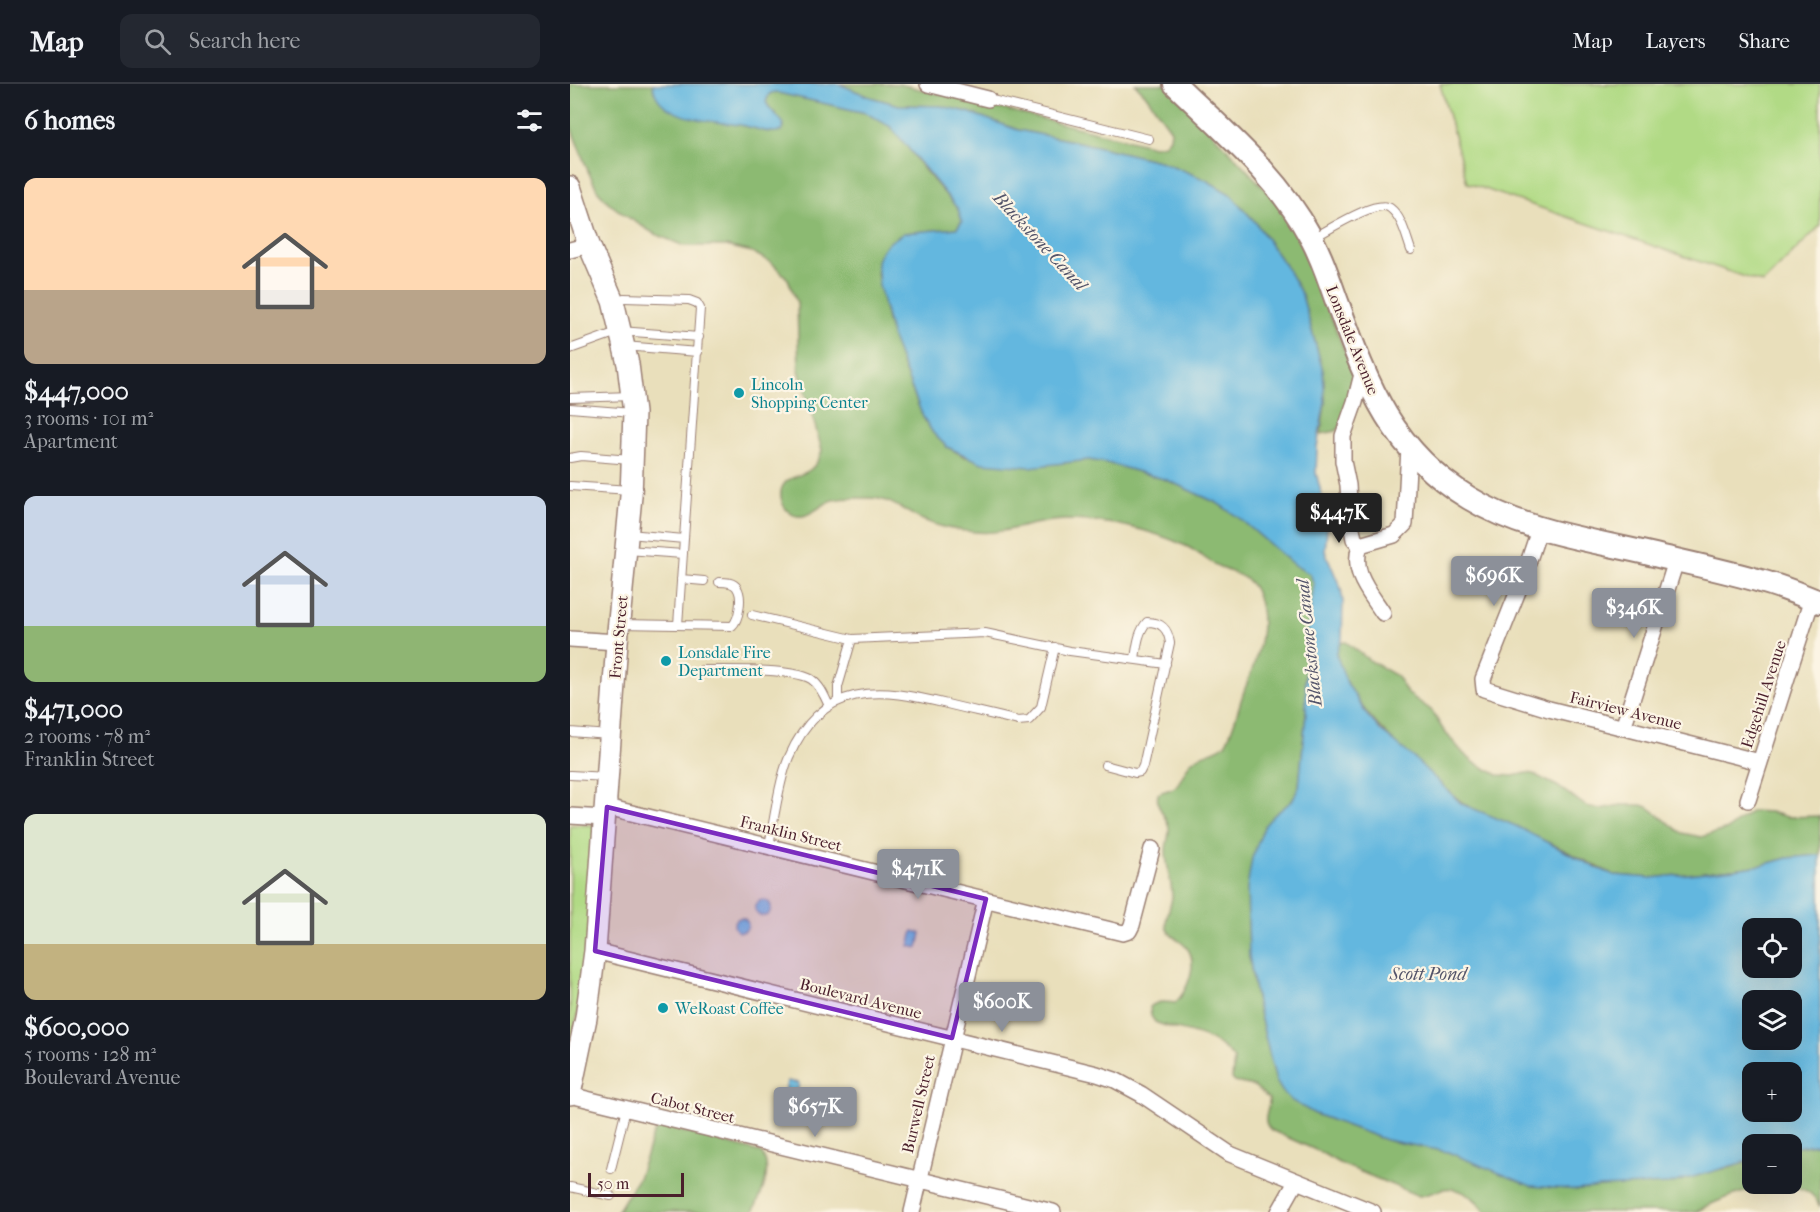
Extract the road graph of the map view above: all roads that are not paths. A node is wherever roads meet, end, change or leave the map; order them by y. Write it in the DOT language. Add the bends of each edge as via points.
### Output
graph roads {
  1 [pos="928,84"];
  2 [pos="1175,84"];
  3 [pos="988,99"];
  4 [pos="1149,139"];
  5 [pos="570,187"];
  6 [pos="1312,239"];
  7 [pos="579,247"];
  8 [pos="1412,249"];
  9 [pos="624,298"];
  10 [pos="699,337"];
  11 [pos="622,338"];
  12 [pos="570,349"];
  13 [pos="698,352"];
  14 [pos="1363,370"];
  15 [pos="570,398"];
  16 [pos="634,405"];
  17 [pos="570,408"];
  18 [pos="1409,448"];
  19 [pos="570,458"];
  20 [pos="632,460"];
  21 [pos="570,486"];
  22 [pos="631,490"];
  23 [pos="1539,530"];
  24 [pos="684,539"];
  25 [pos="627,542"];
  26 [pos="1360,545"];
  27 [pos="683,554"];
  28 [pos="1676,561"];
  29 [pos="681,579"];
  30 [pos="704,581"];
  31 [pos="719,582"];
  32 [pos="1816,600"];
  33 [pos="1383,613"];
  34 [pos="752,615"];
  35 [pos="678,626"];
  36 [pos="618,633"];
  37 [pos="570,639"];
  38 [pos="852,639"];
  39 [pos="1055,648"];
  40 [pos="1135,659"];
  41 [pos="1166,664"];
  42 [pos="702,670"];
  43 [pos="838,700"];
  44 [pos="829,706"];
  45 [pos="1623,728"];
  46 [pos="570,732"];
  47 [pos="611,735"];
  48 [pos="1760,762"];
  49 [pos="1105,765"];
  50 [pos="570,775"];
  51 [pos="609,777"];
  52 [pos="1748,800"];
  53 [pos="606,812"];
  54 [pos="570,816"];
  55 [pos="769,846"];
  56 [pos="1152,849"];
  57 [pos="986,899"];
  58 [pos="595,951"];
  59 [pos="952,1038"];
  60 [pos="570,1095"];
  61 [pos="626,1109"];
  62 [pos="611,1169"];
  63 [pos="919,1179"];
  64 [pos="1296,1182"];
  65 [pos="570,1187"];
  66 [pos="611,1196"];
  67 [pos="912,1212"];
  68 [pos="1053,1212"];
  69 [pos="1279,1212"];
  70 [pos="1373,1212"];
  1 -- 3 [label="street"];
  2 -- 6 [label="main road, Lonsdale Avenue" via="1258,164"];
  3 -- 4 [label="lane"];
  5 -- 7 [label="main road, Front Street"];
  6 -- 8 [label="lane" via="1366,210 1383,206 1398,217"];
  6 -- 14 [label="main road, Lonsdale Avenue"];
  7 -- 11 [label="main road, Front Street" via="613,301"];
  9 -- 10 [label="lane" via="697,303 701,312"];
  10 -- 11 [label="lane"];
  10 -- 13 [label="lane"];
  11 -- 12 [label="lane"];
  11 -- 13 [label="lane"];
  11 -- 16 [label="main road, Front Street"];
  13 -- 24 [label="lane"];
  14 -- 18 [label="main road, Lonsdale Avenue" via="1396,432"];
  14 -- 26 [label="street" via="1343,436 1350,519 1354,539"];
  15 -- 16 [label="lane"];
  16 -- 17 [label="lane"];
  16 -- 20 [label="main road, Front Street"];
  18 -- 23 [label="main road, Lonsdale Avenue" via="1435,474 1469,498"];
  18 -- 26 [label="street" via="1405,524 1394,536"];
  19 -- 20 [label="lane"];
  20 -- 22 [label="main road, Front Street"];
  21 -- 22 [label="lane"];
  22 -- 25 [label="main road, Front Street"];
  23 -- 28 [label="main road, Lonsdale Avenue"];
  23 -- 45 [label="street, Fairview Avenue" via="1483,679 1484,688"];
  24 -- 25 [label="lane"];
  24 -- 27 [label="lane"];
  25 -- 27 [label="lane"];
  25 -- 36 [label="main road, Front Street"];
  26 -- 33 [label="street" via="1356,558 1360,578"];
  27 -- 29 [label="lane"];
  28 -- 32 [label="main road, Lonsdale Avenue" via="1766,582"];
  28 -- 45 [label="street"];
  29 -- 30 [label="lane"];
  29 -- 35 [label="lane"];
  31 -- 35 [label="lane" via="737,588 740,597 735,624"];
  32 -- 48 [label="street, Edgehill Avenue"];
  34 -- 38 [label="lane"];
  35 -- 36 [label="lane"];
  36 -- 37 [label="street"];
  36 -- 47 [label="main road, Front Street"];
  38 -- 39 [label="lane" via="985,633"];
  38 -- 43 [label="lane"];
  39 -- 40 [label="lane"];
  39 -- 43 [label="lane" via="1041,707 1029,720 1018,721 891,692"];
  40 -- 41 [label="lane"];
  40 -- 41 [label="lane" via="1143,626 1154,622 1168,632"];
  41 -- 49 [label="lane" via="1140,772"];
  42 -- 44 [label="lane" via="803,676 817,685"];
  43 -- 44 [label="lane"];
  44 -- 55 [label="lane" via="810,723 789,757"];
  45 -- 48 [label="street, Fairview Avenue"];
  46 -- 47 [label="lane"];
  47 -- 51 [label="main road, Front Street"];
  48 -- 52 [label="street, Edgehill Avenue"];
  50 -- 51 [label="lane"];
  51 -- 53 [label="main road, Front Street"];
  53 -- 54 [label="street, Franklin Street"];
  53 -- 55 [label="street, Franklin Street"];
  53 -- 58 [label="main road, Front Street"];
  55 -- 57 [label="street, Franklin Street"];
  56 -- 57 [label="street, Franklin Street" via="1132,924 1123,933"];
  57 -- 59 [label="street, Burwell Street"];
  58 -- 59 [label="street, Boulevard Avenue"];
  58 -- 60 [label="main road, Front Street"];
  59 -- 63 [label="street, Burwell Street"];
  59 -- 64 [label="street, Boulevard Avenue" via="1115,1080 1230,1154"];
  60 -- 61 [label="street, Cabot Street"];
  61 -- 62 [label="lane"];
  61 -- 63 [label="street, Cabot Street"];
  63 -- 67 [label="street, Burwell Street"];
  63 -- 68 [label="street, Cabot Street"];
  64 -- 69 [label="street"];
  64 -- 70 [label="street, Boulevard Avenue"];
  65 -- 66 [label="lane"];
}
